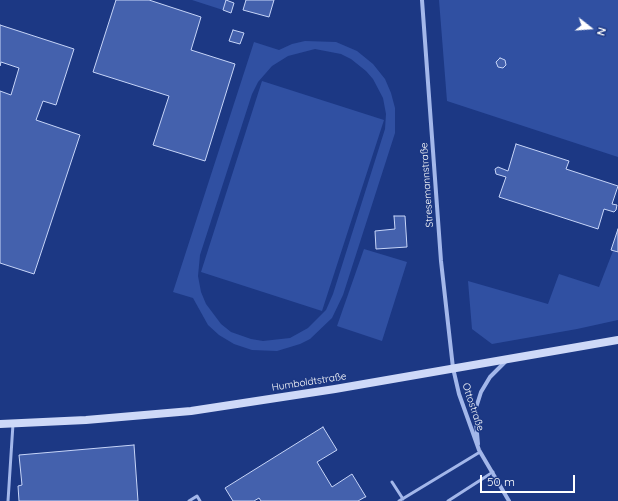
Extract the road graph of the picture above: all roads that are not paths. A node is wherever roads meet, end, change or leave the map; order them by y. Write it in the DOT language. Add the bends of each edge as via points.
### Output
graph roads {
  1 [pos="422,0"];
  2 [pos="618,340"];
  3 [pos="507,360"];
  4 [pos="453,368"];
  5 [pos="0,424"];
  6 [pos="12,424"];
  7 [pos="480,451"];
  8 [pos="493,472"];
  9 [pos="392,482"];
  10 [pos="403,499"];
  11 [pos="8,501"];
  12 [pos="188,501"];
  13 [pos="200,501"];
  14 [pos="399,501"];
  15 [pos="448,501"];
  16 [pos="509,501"];
  1 -- 4 [label="street, Stresemannstraße" via="441,261"];
  2 -- 3 [label="street, Humboldtstraße"];
  3 -- 4 [label="street, Humboldtstraße"];
  3 -- 7 [label="street, Ottostraße" via="490,377 481,392 475,411"];
  4 -- 6 [label="street, Humboldtstraße" via="191,411"];
  4 -- 7 [label="street, Ottostraße"];
  5 -- 6 [label="street, Humboldtstraße"];
  6 -- 11 [label="lane"];
  7 -- 8 [label="street, Ottostraße"];
  7 -- 10 [label="lane"];
  8 -- 15 [label="lane"];
  8 -- 16 [label="street, Ottostraße"];
  9 -- 10 [label="lane"];
  10 -- 14 [label="lane"];
  12 -- 13 [label="lane" via="197,496"];
}
